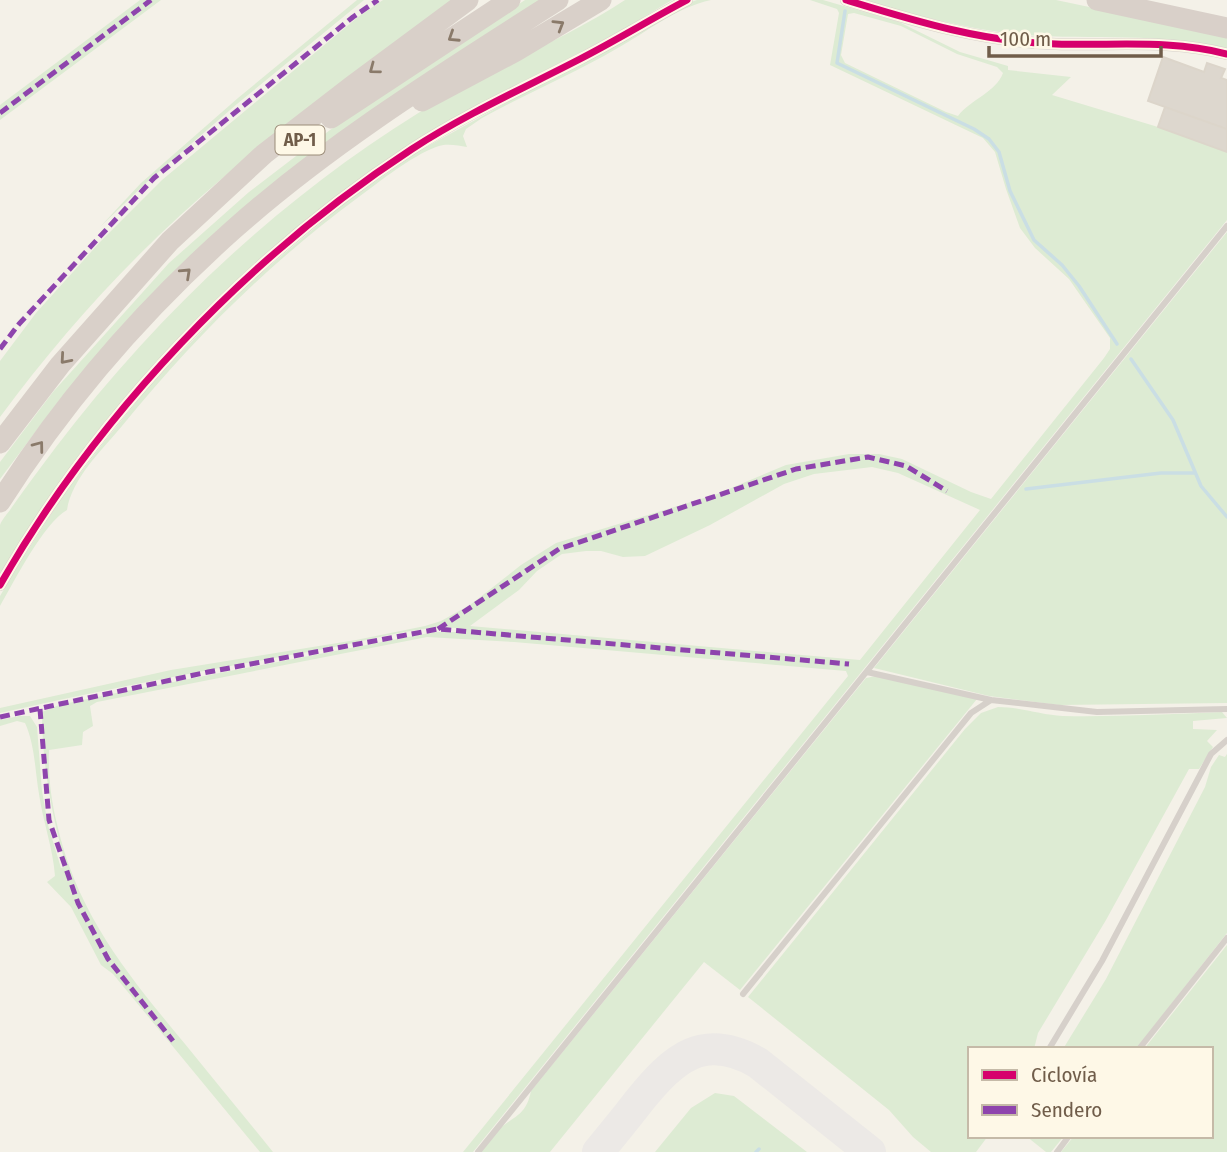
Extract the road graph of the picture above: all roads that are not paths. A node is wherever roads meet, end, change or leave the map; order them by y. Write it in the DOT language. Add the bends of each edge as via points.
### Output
graph roads {
  1 [pos="468,0"];
  2 [pos="510,0"];
  3 [pos="558,0"];
  4 [pos="601,0"];
  5 [pos="687,0"];
  6 [pos="846,0"];
  7 [pos="1097,0"];
  8 [pos="1176,0"];
  9 [pos="1227,15"];
  10 [pos="1227,28"];
  11 [pos="1227,54"];
  12 [pos="337,148"];
  13 [pos="1227,226"];
  14 [pos="110,307"];
  15 [pos="0,443"];
  16 [pos="0,502"];
  17 [pos="0,585"];
  18 [pos="867,672"];
  19 [pos="991,700"];
  20 [pos="1227,709"];
  21 [pos="1227,740"];
  22 [pos="1227,938"];
  23 [pos="743,994"];
  24 [pos="1050,1047"];
  25 [pos="1141,1047"];
  26 [pos="478,1152"];
  1 -- 14 [label="highway, one-way" via="264,154 170,241"];
  2 -- 14 [label="highway, AP-1, one-way" via="261,168"];
  3 -- 12 [label="highway, AP-1" via="444,72"];
  12 -- 4 [label="highway, one-way"];
  5 -- 17 [label="street" via="413,149 339,200 262,265 193,332 109,428 58,494"];
  6 -- 11 [label="street" via="942,29 987,37 1055,44 1170,43"];
  7 -- 10 [label="highway"];
  8 -- 9 [label="highway"];
  16 -- 12 [label="highway, AP-1, one-way" via="85,385 178,281 236,227"];
  13 -- 18 [label="lane"];
  14 -- 15 [label="highway, AP-1, one-way"];
  18 -- 19 [label="lane"];
  18 -- 26 [label="lane"];
  19 -- 20 [label="lane" via="1097,712"];
  19 -- 23 [label="lane" via="971,713"];
  21 -- 24 [label="lane" via="1211,754 1102,961"];
  22 -- 25 [label="lane"];
}
